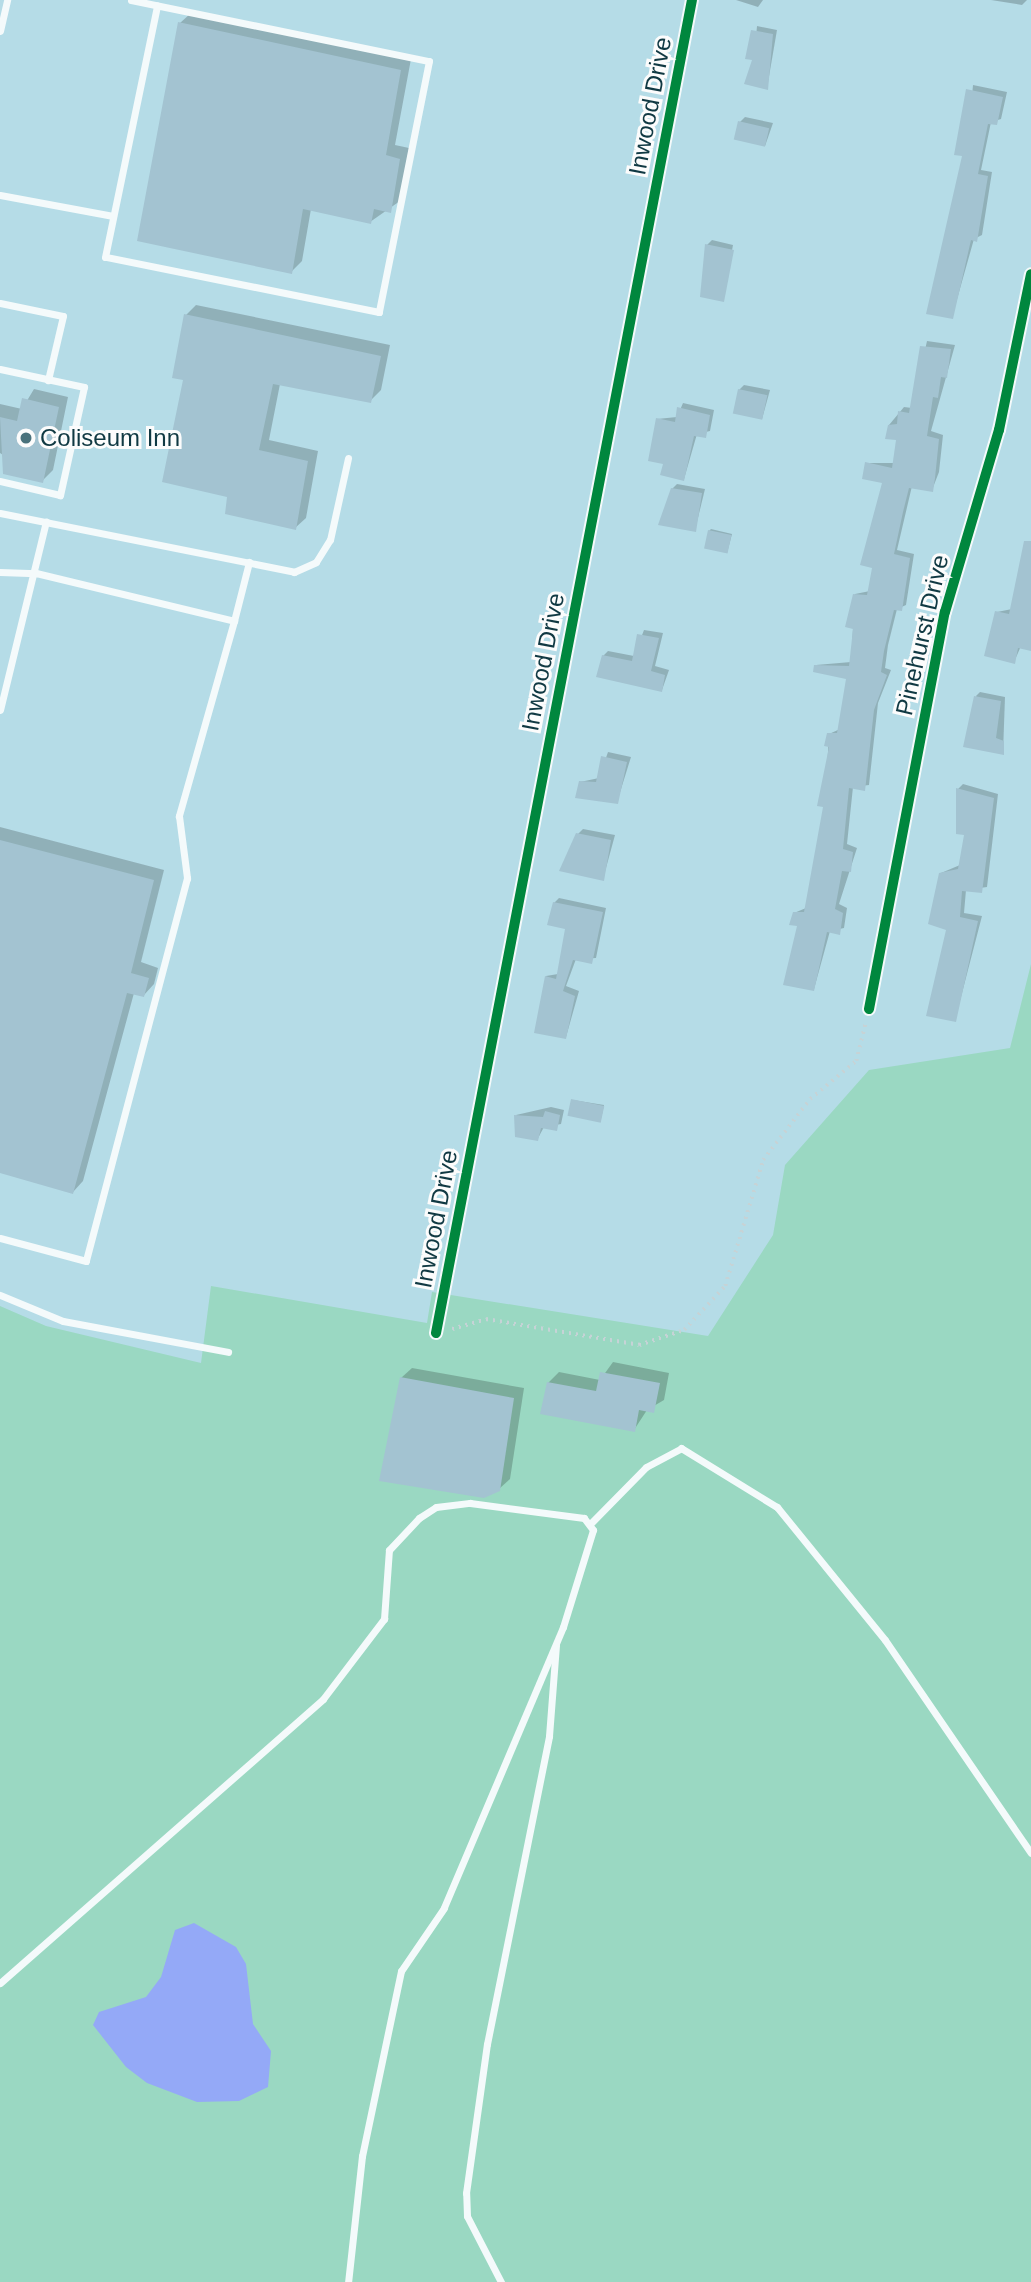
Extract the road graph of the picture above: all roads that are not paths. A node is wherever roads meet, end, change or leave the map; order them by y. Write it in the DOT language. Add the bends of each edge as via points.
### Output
graph roads {
  1 [pos="7,0"];
  2 [pos="131,0"];
  3 [pos="692,0"];
  4 [pos="157,5"];
  5 [pos="0,30"];
  6 [pos="0,195"];
  7 [pos="113,216"];
  8 [pos="1031,274"];
  9 [pos="1029,294"];
  10 [pos="0,303"];
  11 [pos="0,369"];
  12 [pos="48,380"];
  13 [pos="348,458"];
  14 [pos="0,481"];
  15 [pos="0,513"];
  16 [pos="46,522"];
  17 [pos="249,562"];
  18 [pos="0,572"];
  19 [pos="36,573"];
  20 [pos="234,621"];
  21 [pos="0,710"];
  22 [pos="869,1009"];
  23 [pos="0,1238"];
  24 [pos="0,1295"];
  25 [pos="436,1333"];
  26 [pos="228,1352"];
  27 [pos="591,1524"];
  28 [pos="556,1645"];
  29 [pos="1031,1853"];
  30 [pos="0,1983"];
  31 [pos="348,2282"];
  32 [pos="501,2282"];
  1 -- 5 [label="lane"];
  2 -- 4 [label="lane"];
  3 -- 25 [label="street, Inwood Drive"];
  4 -- 7 [label="lane"];
  4 -- 7 [label="lane" via="429,61 379,312 105,257"];
  6 -- 7 [label="lane"];
  8 -- 9 [label="street, Pinehurst Drive"];
  9 -- 22 [label="street, Pinehurst Drive" via="999,430 945,612"];
  10 -- 12 [label="lane" via="63,316"];
  11 -- 12 [label="lane"];
  12 -- 14 [label="lane" via="84,387 60,495"];
  13 -- 17 [label="lane" via="330,540 316,562 294,572"];
  15 -- 16 [label="lane"];
  16 -- 17 [label="lane"];
  16 -- 19 [label="lane"];
  17 -- 20 [label="lane"];
  18 -- 19 [label="lane"];
  19 -- 20 [label="lane"];
  19 -- 21 [label="lane"];
  20 -- 23 [label="lane" via="179,816 187,878 86,1261"];
  24 -- 26 [label="lane" via="63,1321"];
  27 -- 28 [label="lane"];
  27 -- 29 [label="lane" via="646,1467 681,1448 777,1507 886,1640"];
  27 -- 30 [label="lane" via="563,1513 470,1503 436,1507 419,1518 389,1550 384,1619 330,1691"];
  28 -- 31 [label="lane" via="444,1908 401,1972 364,2144"];
  28 -- 32 [label="lane" via="549,1736 489,2030 466,2193 467,2217"];
}
